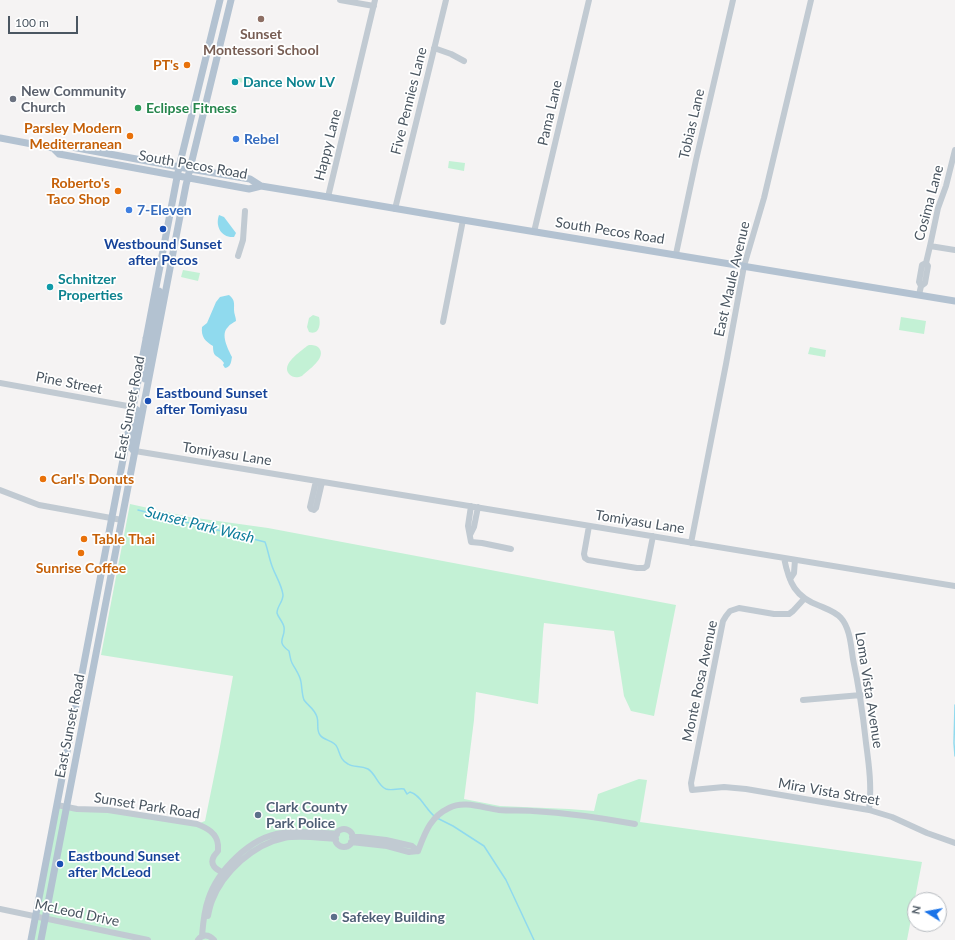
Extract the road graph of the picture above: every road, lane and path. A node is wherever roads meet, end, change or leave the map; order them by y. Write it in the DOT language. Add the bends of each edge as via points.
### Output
graph roads {
  1 [pos="231,0"];
  2 [pos="340,0"];
  3 [pos="446,0"];
  4 [pos="589,0"];
  5 [pos="733,0"];
  6 [pos="811,0"];
  7 [pos="220,1"];
  8 [pos="374,3"];
  9 [pos="223,34"];
  10 [pos="211,37"];
  11 [pos="434,48"];
  12 [pos="464,62"];
  13 [pos="211,80"];
  14 [pos="0,138"];
  15 [pos="53,148"];
  16 [pos="955,150"];
  17 [pos="954,162"];
  18 [pos="180,167"];
  19 [pos="190,169"];
  20 [pos="178,176"];
  21 [pos="188,178"];
  22 [pos="261,186"];
  23 [pos="328,197"];
  24 [pos="395,209"];
  25 [pos="245,212"];
  26 [pos="463,220"];
  27 [pos="534,232"];
  28 [pos="930,246"];
  29 [pos="955,250"];
  30 [pos="676,254"];
  31 [pos="238,256"];
  32 [pos="744,266"];
  33 [pos="158,281"];
  34 [pos="919,295"];
  35 [pos="955,301"];
  36 [pos="443,322"];
  37 [pos="146,338"];
  38 [pos="157,340"];
  39 [pos="0,383"];
  40 [pos="133,407"];
  41 [pos="144,409"];
  42 [pos="135,451"];
  43 [pos="0,490"];
  44 [pos="471,506"];
  45 [pos="478,507"];
  46 [pos="111,518"];
  47 [pos="122,520"];
  48 [pos="589,526"];
  49 [pos="470,535"];
  50 [pos="653,536"];
  51 [pos="691,543"];
  52 [pos="511,549"];
  53 [pos="784,558"];
  54 [pos="795,560"];
  55 [pos="790,579"];
  56 [pos="955,586"];
  57 [pos="804,599"];
  58 [pos="91,623"];
  59 [pos="102,625"];
  60 [pos="861,695"];
  61 [pos="803,700"];
  62 [pos="692,790"];
  63 [pos="57,805"];
  64 [pos="67,807"];
  65 [pos="869,810"];
  66 [pos="635,824"];
  67 [pos="336,837"];
  68 [pos="352,840"];
  69 [pos="955,844"];
  70 [pos="225,875"];
  71 [pos="0,909"];
  72 [pos="36,916"];
  73 [pos="45,918"];
  74 [pos="202,937"];
  75 [pos="31,940"];
  76 [pos="41,940"];
  77 [pos="148,940"];
  78 [pos="214,940"];
  1 -- 9 [label="main road, East Sunset Road"];
  2 -- 8 [label="street, Happy Lane"];
  3 -- 11 [label="street, Five Pennies Lane"];
  4 -- 27 [label="street, Pama Lane"];
  5 -- 30 [label="street, Tobias Lane"];
  6 -- 32 [label="street, East Maule Avenue" via="764,198"];
  7 -- 9 [label="main road" via="218,32"];
  7 -- 10 [label="main road, East Sunset Road"];
  8 -- 23 [label="street, Happy Lane"];
  9 -- 13 [label="main road, East Sunset Road"];
  10 -- 13 [label="main road" via="214,44 209,73"];
  10 -- 18 [label="main road, East Sunset Road"];
  11 -- 12 [label="street"];
  11 -- 24 [label="street, Five Pennies Lane"];
  13 -- 19 [label="main road, East Sunset Road"];
  14 -- 15 [label="main road, South Pecos Road"];
  15 -- 18 [label="main road, South Pecos Road" via="61,145"];
  15 -- 20 [label="main road, South Pecos Road" via="59,154"];
  16 -- 17 [label="street, Cosima Lane"];
  17 -- 28 [label="street, Cosima Lane" via="938,208"];
  18 -- 19 [label="main road, South Pecos Road"];
  18 -- 20 [label="main road, East Sunset Road"];
  19 -- 21 [label="main road, East Sunset Road"];
  19 -- 22 [label="main road, South Pecos Road" via="250,179"];
  20 -- 21 [label="main road, South Pecos Road"];
  20 -- 33 [label="main road, East Sunset Road"];
  21 -- 22 [label="main road, South Pecos Road" via="248,189"];
  21 -- 38 [label="main road, East Sunset Road"];
  22 -- 23 [label="main road, South Pecos Road"];
  23 -- 24 [label="main road, South Pecos Road"];
  24 -- 26 [label="main road, South Pecos Road"];
  25 -- 31 [label="street" via="243,240"];
  26 -- 27 [label="main road, South Pecos Road"];
  26 -- 36 [label="street"];
  27 -- 30 [label="main road, South Pecos Road"];
  28 -- 29 [label="street"];
  28 -- 34 [label="street, Cosima Lane" via="925,283 921,286"];
  30 -- 32 [label="main road, South Pecos Road"];
  32 -- 34 [label="main road, South Pecos Road"];
  32 -- 51 [label="street, East Maule Avenue"];
  33 -- 37 [label="main road, East Sunset Road"];
  33 -- 38 [label="main road" via="159,302 153,332 154,339"];
  34 -- 35 [label="main road, South Pecos Road"];
  37 -- 40 [label="main road, East Sunset Road"];
  37 -- 41 [label="main road" via="149,339 150,346"];
  38 -- 41 [label="main road, East Sunset Road"];
  39 -- 40 [label="street, Pine Street"];
  40 -- 42 [label="main road" via="137,410 131,447"];
  40 -- 46 [label="main road, East Sunset Road"];
  41 -- 42 [label="main road, East Sunset Road"];
  42 -- 44 [label="street, Tomiyasu Lane"];
  42 -- 47 [label="main road, East Sunset Road"];
  43 -- 46 [label="street" via="39,505"];
  44 -- 45 [label="street, Tomiyasu Lane"];
  44 -- 49 [label="street" via="468,526"];
  45 -- 48 [label="street, Tomiyasu Lane"];
  45 -- 49 [label="street"];
  46 -- 47 [label="street"];
  46 -- 58 [label="main road, East Sunset Road"];
  47 -- 59 [label="main road, East Sunset Road"];
  48 -- 50 [label="street, Tomiyasu Lane"];
  48 -- 50 [label="street" via="585,558 637,568 647,566"];
  49 -- 52 [label="street" via="471,542"];
  50 -- 51 [label="street, Tomiyasu Lane"];
  51 -- 53 [label="street, Tomiyasu Lane"];
  53 -- 54 [label="street, Tomiyasu Lane"];
  53 -- 55 [label="street, Loma Vista Avenue"];
  54 -- 55 [label="street" via="794,573"];
  54 -- 56 [label="street, Tomiyasu Lane"];
  55 -- 57 [label="street, Loma Vista Avenue"];
  57 -- 60 [label="street, Loma Vista Avenue" via="841,617 847,628"];
  57 -- 62 [label="street, Monte Rosa Avenue" via="789,614 739,608 733,610 723,621 691,783"];
  58 -- 59 [label="main road"];
  58 -- 63 [label="main road, East Sunset Road"];
  59 -- 64 [label="main road, East Sunset Road"];
  60 -- 61 [label="street"];
  60 -- 65 [label="street, Loma Vista Avenue" via="870,770"];
  62 -- 65 [label="street, Mira Vista Street" via="724,787 746,789"];
  63 -- 64 [label="street, Sunset Park Road"];
  63 -- 72 [label="main road, East Sunset Road"];
  64 -- 70 [label="street, Sunset Park Road" via="108,810 206,827 218,842 213,864"];
  64 -- 73 [label="main road, East Sunset Road"];
  65 -- 69 [label="street, Mira Vista Street"];
  66 -- 68 [label="street" via="465,804 455,805 435,817 426,830 418,851 409,852"];
  67 -- 68 [label="street" via="338,844 343,846"];
  67 -- 68 [label="street" via="344,829 351,833"];
  67 -- 70 [label="street" via="284,838 272,842 252,852"];
  70 -- 74 [label="street" via="212,901"];
  71 -- 72 [label="street, McLeod Drive"];
  72 -- 73 [label="street, McLeod Drive"];
  72 -- 75 [label="main road, East Sunset Road"];
  73 -- 76 [label="main road, East Sunset Road"];
  73 -- 77 [label="street, McLeod Drive"];
  74 -- 78 [label="street" via="212,937"];
}
